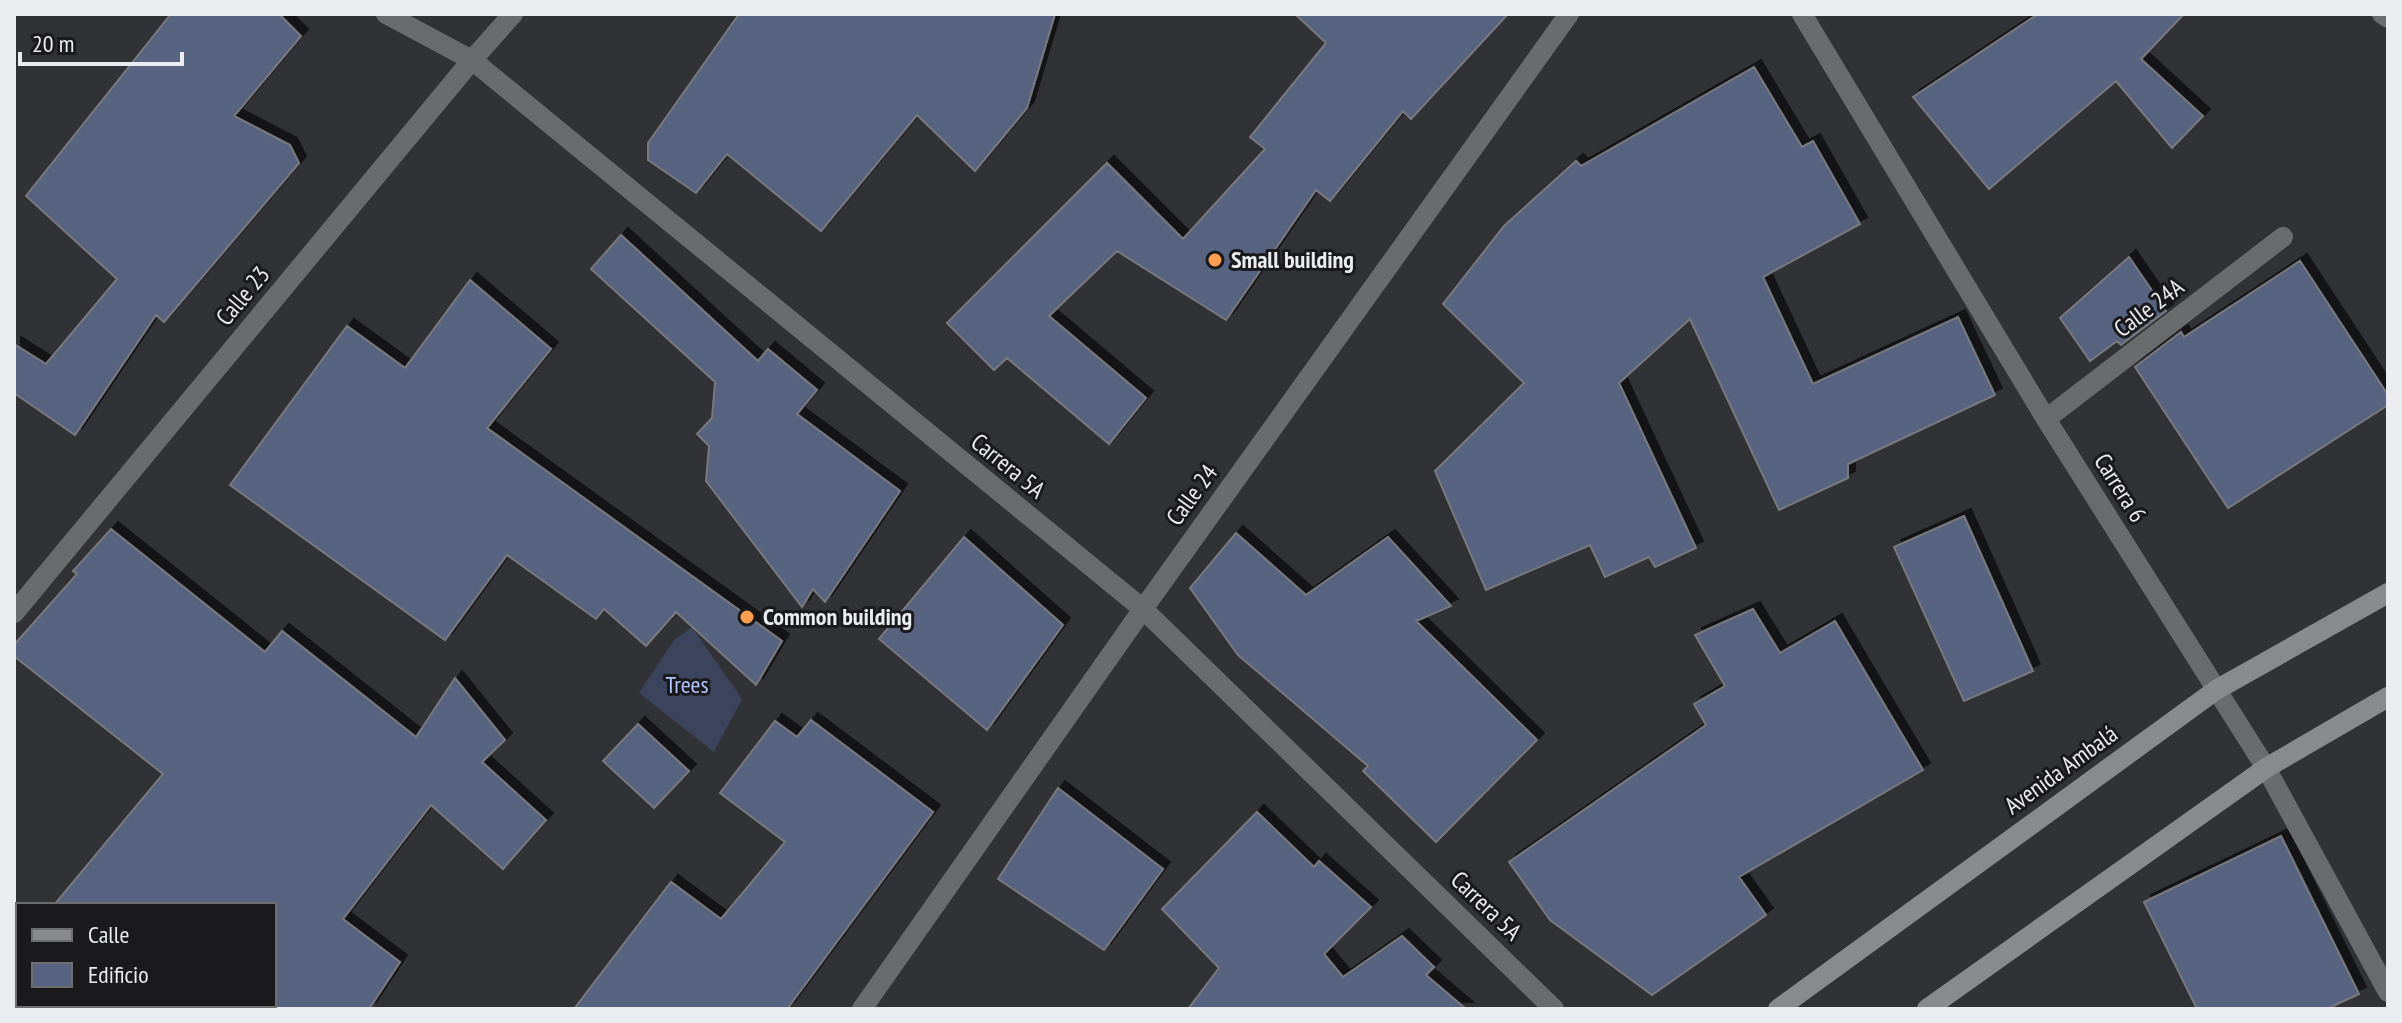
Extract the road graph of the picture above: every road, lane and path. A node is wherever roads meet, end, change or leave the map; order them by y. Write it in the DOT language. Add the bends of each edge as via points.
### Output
graph roads {
  1 [pos="386,14"];
  2 [pos="513,14"];
  3 [pos="1569,14"];
  4 [pos="1802,14"];
  5 [pos="2382,14"];
  6 [pos="2388,18"];
  7 [pos="472,60"];
  8 [pos="2283,237"];
  9 [pos="2046,419"];
  10 [pos="2388,593"];
  11 [pos="1143,609"];
  12 [pos="14,613"];
  13 [pos="2216,690"];
  14 [pos="2388,697"];
  15 [pos="2266,768"];
  16 [pos="2388,992"];
  17 [pos="862,1009"];
  18 [pos="1554,1009"];
  19 [pos="1778,1009"];
  20 [pos="1927,1009"];
  1 -- 7 [label="street, Carrera 5A"];
  2 -- 7 [label="street, Calle 23"];
  3 -- 11 [label="street, Calle 24"];
  4 -- 9 [label="street, Carrera 6"];
  5 -- 6 [label="street"];
  7 -- 11 [label="street, Carrera 5A"];
  7 -- 12 [label="street, Calle 23"];
  8 -- 9 [label="street, Calle 24A"];
  9 -- 13 [label="street, Carrera 6"];
  10 -- 13 [label="main road, Avenida Ambalá"];
  11 -- 17 [label="street, Calle 24"];
  11 -- 18 [label="street, Carrera 5A"];
  13 -- 15 [label="street, Carrera 6"];
  13 -- 19 [label="main road, Avenida Ambalá"];
  14 -- 15 [label="main road"];
  15 -- 16 [label="street, Carrera 6"];
  15 -- 20 [label="main road"];
}
